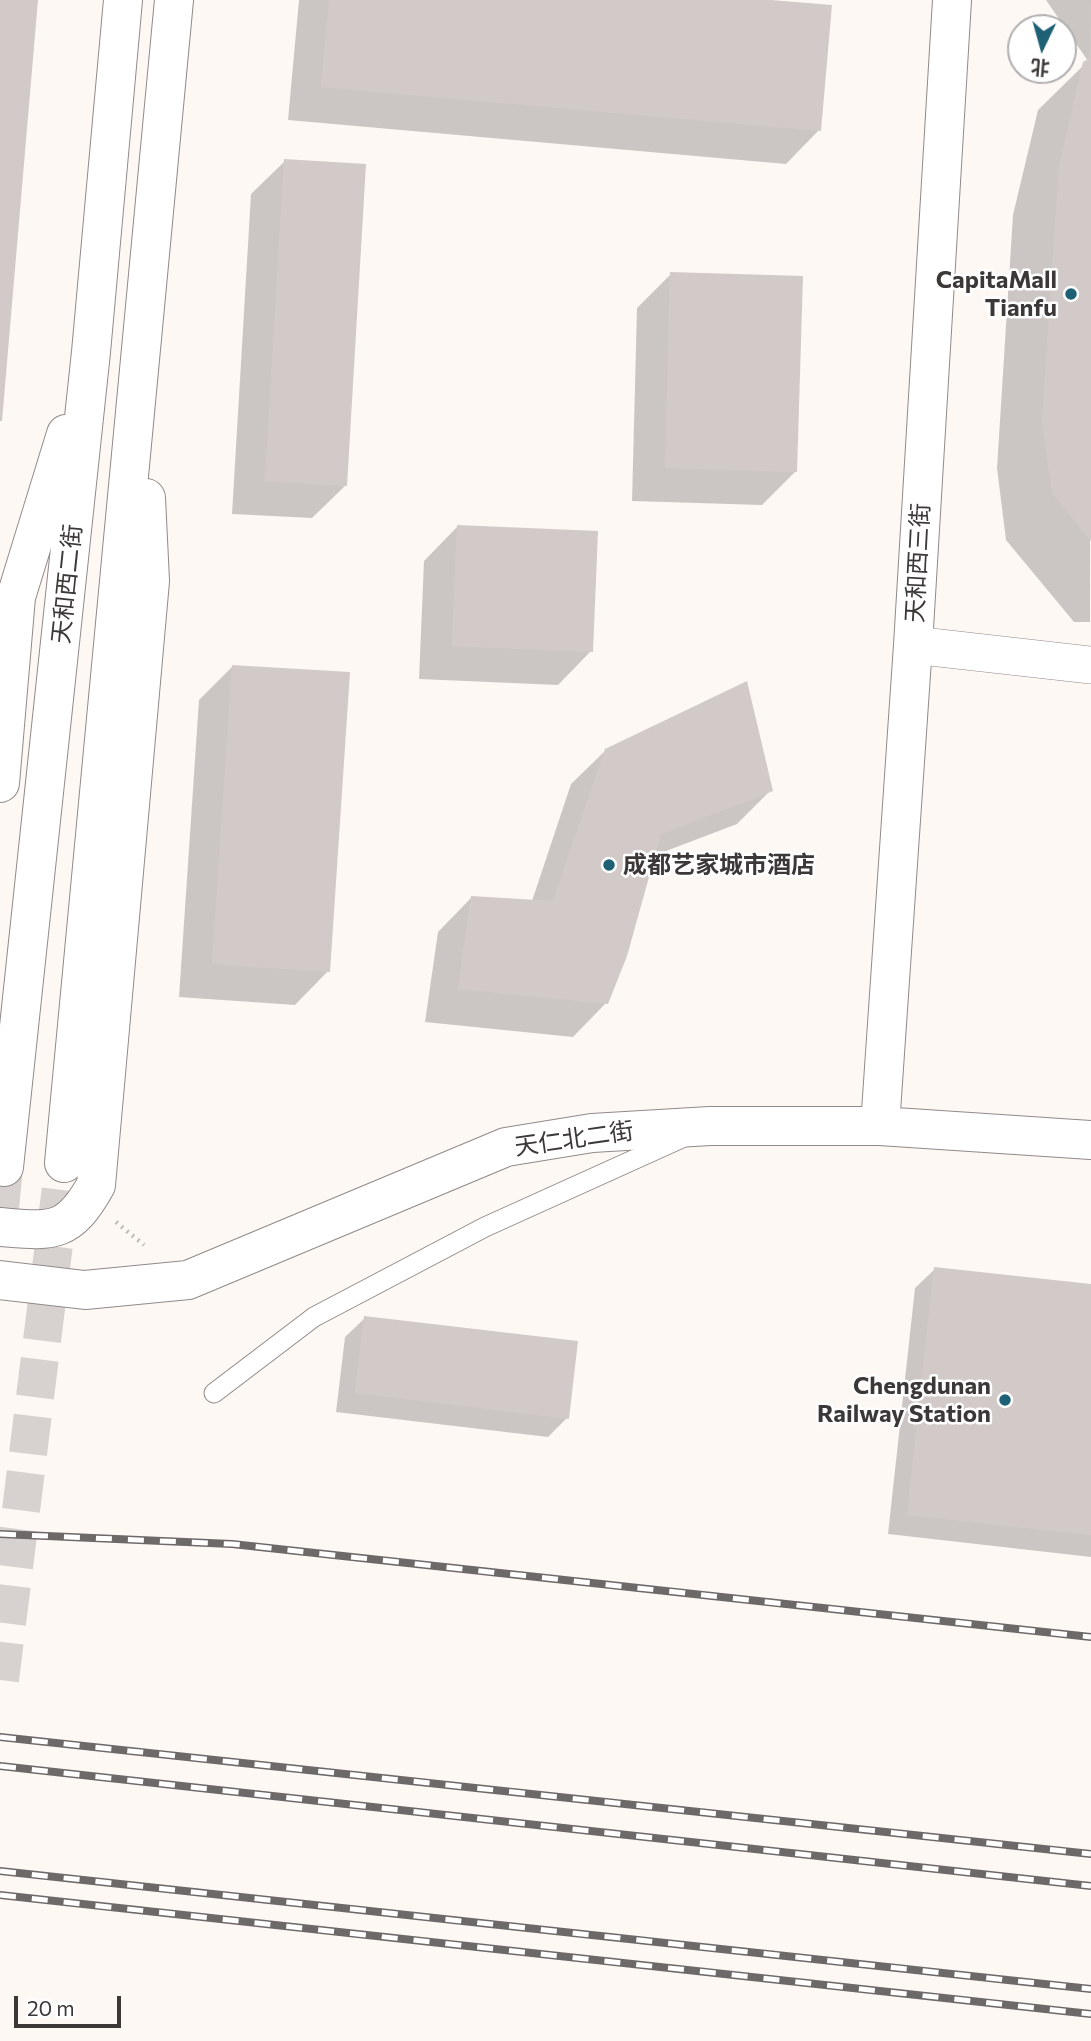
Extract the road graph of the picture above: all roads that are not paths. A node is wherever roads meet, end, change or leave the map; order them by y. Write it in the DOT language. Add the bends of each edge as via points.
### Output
graph roads {
  1 [pos="123,0"];
  2 [pos="174,0"];
  3 [pos="952,0"];
  4 [pos="91,352"];
  5 [pos="139,366"];
  6 [pos="914,645"];
  7 [pos="1091,665"];
  8 [pos="0,783"];
  9 [pos="709,1126"];
  10 [pos="880,1126"];
  11 [pos="1091,1140"];
  12 [pos="64,1163"];
  13 [pos="4,1167"];
  14 [pos="0,1227"];
  15 [pos="0,1280"];
  16 [pos="214,1393"];
  1 -- 4 [label="street, 天和西二街"];
  2 -- 5 [label="street, 天和西二街"];
  3 -- 6 [label="street, 天和西三街"];
  4 -- 8 [label="street" via="16,597"];
  4 -- 13 [label="street, 天和西二街"];
  5 -- 12 [label="street, 天和西二街"];
  5 -- 14 [label="street" via="150,582 96,1185 80,1212 54,1230"];
  6 -- 7 [label="street"];
  6 -- 10 [label="street, 天和西三街"];
  9 -- 10 [label="street, 天仁北二街"];
  9 -- 15 [label="street, 天仁北二街" via="592,1133 506,1147 188,1280 85,1290"];
  9 -- 16 [label="lane" via="485,1227 314,1317"];
  10 -- 11 [label="street, 天仁北二街"];
}
